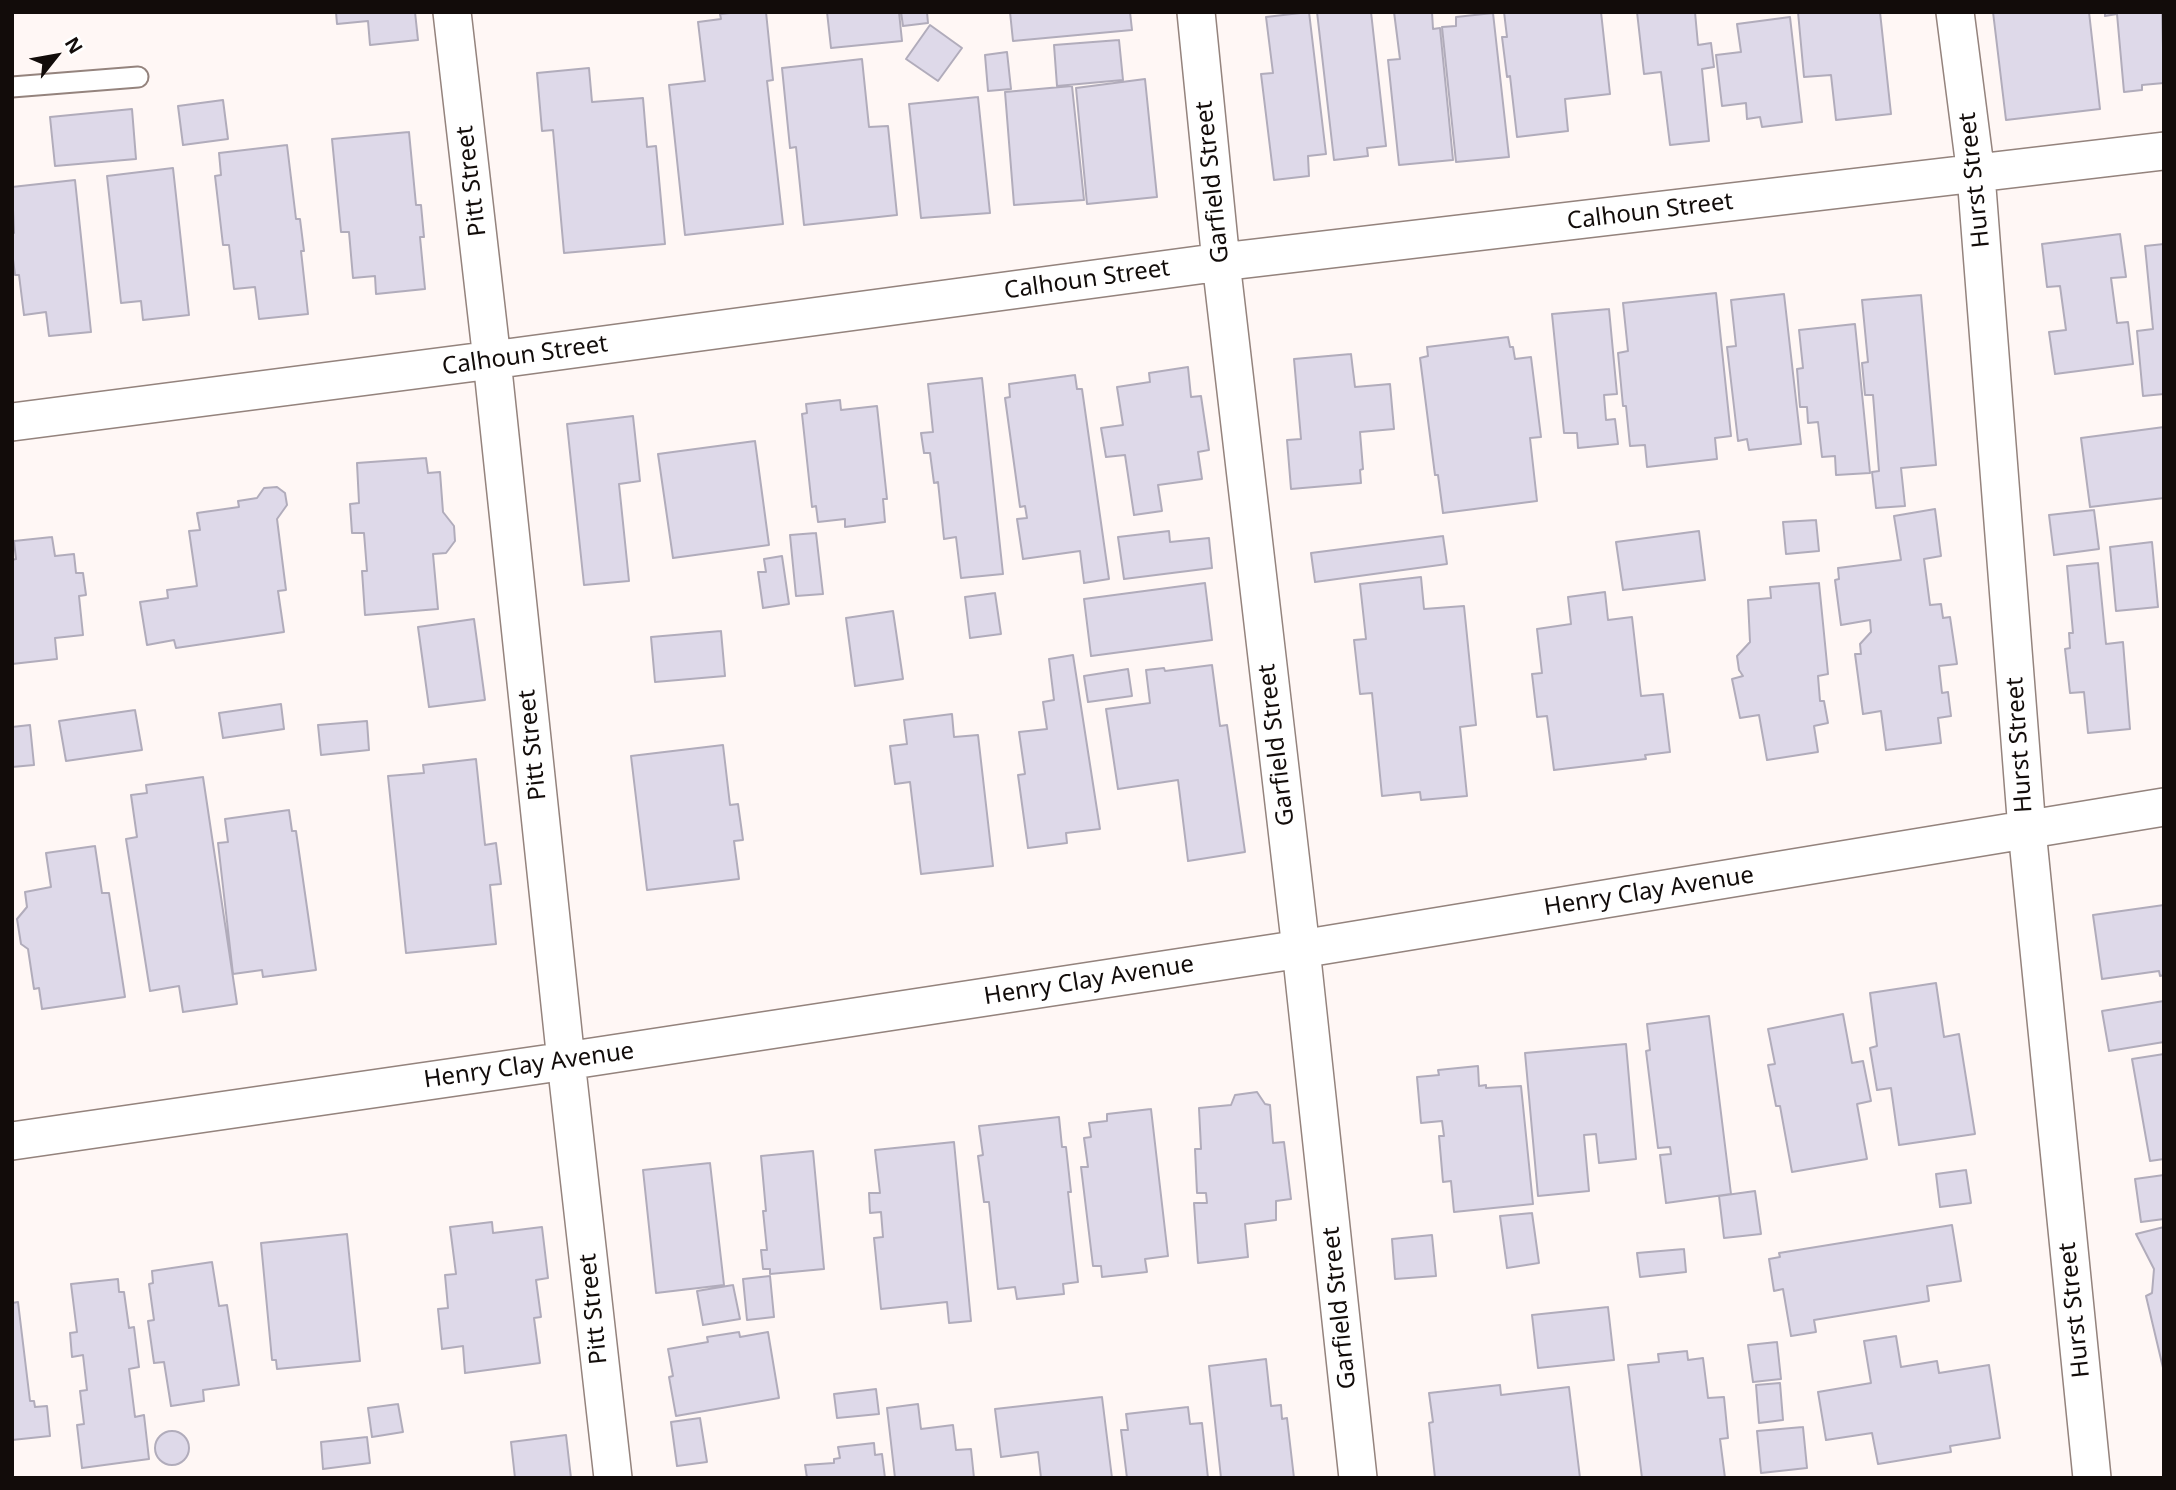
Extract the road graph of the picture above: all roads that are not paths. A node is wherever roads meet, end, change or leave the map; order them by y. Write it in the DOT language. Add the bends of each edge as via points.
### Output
graph roads {
  1 [pos="452,12"];
  2 [pos="1196,12"];
  3 [pos="1955,12"];
  4 [pos="138,77"];
  5 [pos="12,87"];
  6 [pos="2164,151"];
  7 [pos="1976,175"];
  8 [pos="1221,262"];
  9 [pos="492,360"];
  10 [pos="12,422"];
  11 [pos="2164,807"];
  12 [pos="2027,830"];
  13 [pos="1301,949"];
  14 [pos="566,1061"];
  15 [pos="12,1141"];
  16 [pos="613,1478"];
  17 [pos="1358,1478"];
  18 [pos="2092,1478"];
  1 -- 9 [label="street, Pitt Street"];
  2 -- 8 [label="street, Garfield Street"];
  3 -- 7 [label="street, Hurst Street"];
  4 -- 5 [label="lane"];
  6 -- 7 [label="street, Calhoun Street"];
  7 -- 8 [label="street, Calhoun Street"];
  7 -- 12 [label="street, Hurst Street"];
  8 -- 9 [label="street, Calhoun Street"];
  8 -- 13 [label="street, Garfield Street"];
  9 -- 10 [label="street, Calhoun Street"];
  9 -- 14 [label="street, Pitt Street"];
  11 -- 12 [label="street, Henry Clay Avenue"];
  12 -- 13 [label="street, Henry Clay Avenue"];
  12 -- 18 [label="street, Hurst Street"];
  13 -- 14 [label="street, Henry Clay Avenue"];
  13 -- 17 [label="street, Garfield Street"];
  14 -- 15 [label="street, Henry Clay Avenue"];
  14 -- 16 [label="street, Pitt Street"];
}
